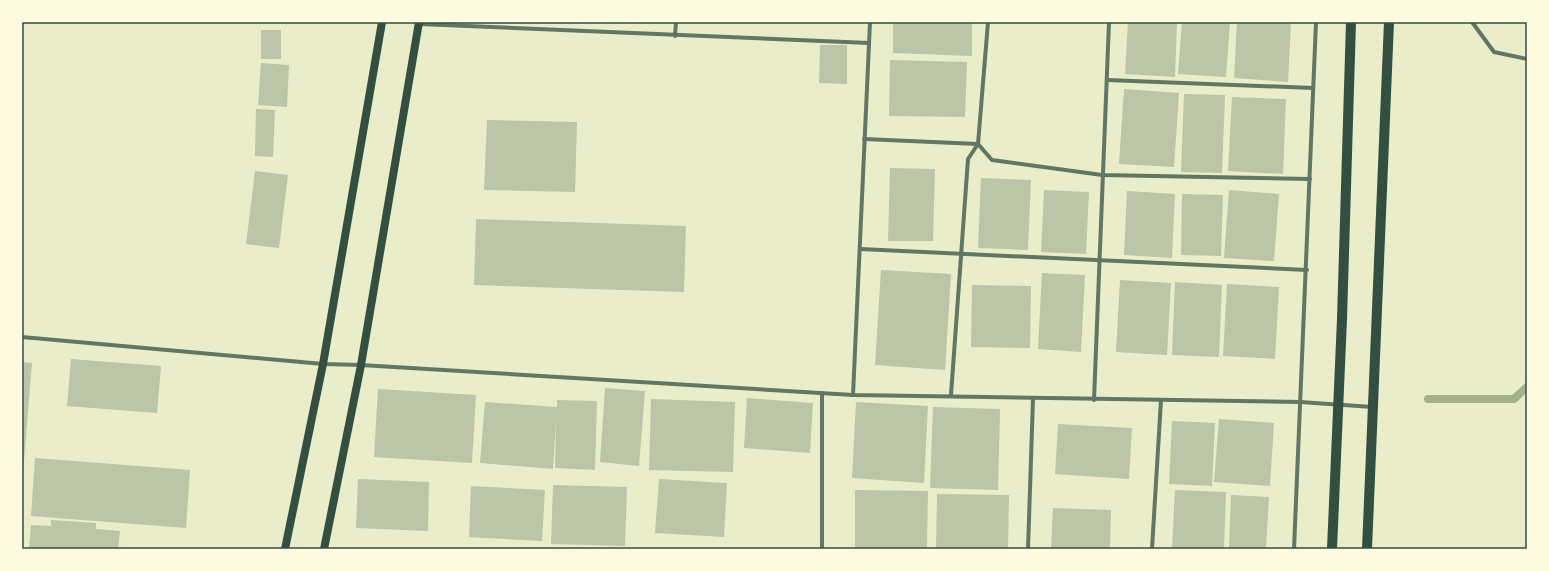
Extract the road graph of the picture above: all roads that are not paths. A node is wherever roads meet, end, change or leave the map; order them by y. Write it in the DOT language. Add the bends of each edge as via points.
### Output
graph roads {
  1 [pos="382,22"];
  2 [pos="676,22"];
  3 [pos="870,22"];
  4 [pos="988,22"];
  5 [pos="1109,22"];
  6 [pos="1316,22"];
  7 [pos="1351,22"];
  8 [pos="1390,22"];
  9 [pos="1472,22"];
  10 [pos="419,23"];
  11 [pos="675,36"];
  12 [pos="869,43"];
  13 [pos="1527,59"];
  14 [pos="1107,80"];
  15 [pos="1313,88"];
  16 [pos="864,139"];
  17 [pos="978,144"];
  18 [pos="1102,175"];
  19 [pos="1310,179"];
  20 [pos="860,249"];
  21 [pos="962,254"];
  22 [pos="1100,259"];
  23 [pos="1307,270"];
  24 [pos="22,337"];
  25 [pos="323,364"];
  26 [pos="362,364"];
  27 [pos="822,393"];
  28 [pos="853,395"];
  29 [pos="951,395"];
  30 [pos="1033,399"];
  31 [pos="1094,400"];
  32 [pos="1161,400"];
  33 [pos="1300,402"];
  34 [pos="1338,406"];
  35 [pos="1373,407"];
  36 [pos="285,549"];
  37 [pos="324,549"];
  38 [pos="822,549"];
  39 [pos="1028,549"];
  40 [pos="1152,549"];
  41 [pos="1294,549"];
  42 [pos="1332,549"];
  43 [pos="1367,549"];
  1 -- 25 [label="main road"];
  2 -- 11 [label="street"];
  3 -- 12 [label="street"];
  4 -- 17 [label="street"];
  5 -- 14 [label="street"];
  6 -- 15 [label="street"];
  7 -- 34 [label="main road"];
  8 -- 35 [label="main road"];
  9 -- 13 [label="street" via="1494,52"];
  10 -- 11 [label="street"];
  10 -- 26 [label="main road"];
  11 -- 12 [label="street"];
  12 -- 16 [label="street"];
  14 -- 15 [label="street"];
  14 -- 18 [label="street"];
  15 -- 19 [label="street"];
  16 -- 17 [label="street"];
  16 -- 20 [label="street"];
  17 -- 18 [label="street" via="992,160"];
  17 -- 21 [label="street" via="968,159"];
  18 -- 19 [label="street"];
  18 -- 22 [label="street"];
  19 -- 23 [label="street"];
  20 -- 21 [label="street"];
  20 -- 28 [label="street"];
  21 -- 22 [label="street"];
  21 -- 29 [label="street"];
  22 -- 23 [label="street"];
  22 -- 31 [label="street"];
  23 -- 33 [label="street"];
  24 -- 25 [label="street"];
  25 -- 26 [label="street"];
  25 -- 36 [label="main road"];
  26 -- 27 [label="street"];
  26 -- 37 [label="main road"];
  27 -- 28 [label="street"];
  27 -- 38 [label="street"];
  28 -- 29 [label="street"];
  29 -- 30 [label="street"];
  30 -- 31 [label="street"];
  30 -- 39 [label="street"];
  31 -- 32 [label="street"];
  32 -- 33 [label="street"];
  32 -- 40 [label="street"];
  33 -- 34 [label="street"];
  33 -- 41 [label="street"];
  34 -- 35 [label="street"];
  34 -- 42 [label="main road"];
  35 -- 43 [label="main road"];
}
